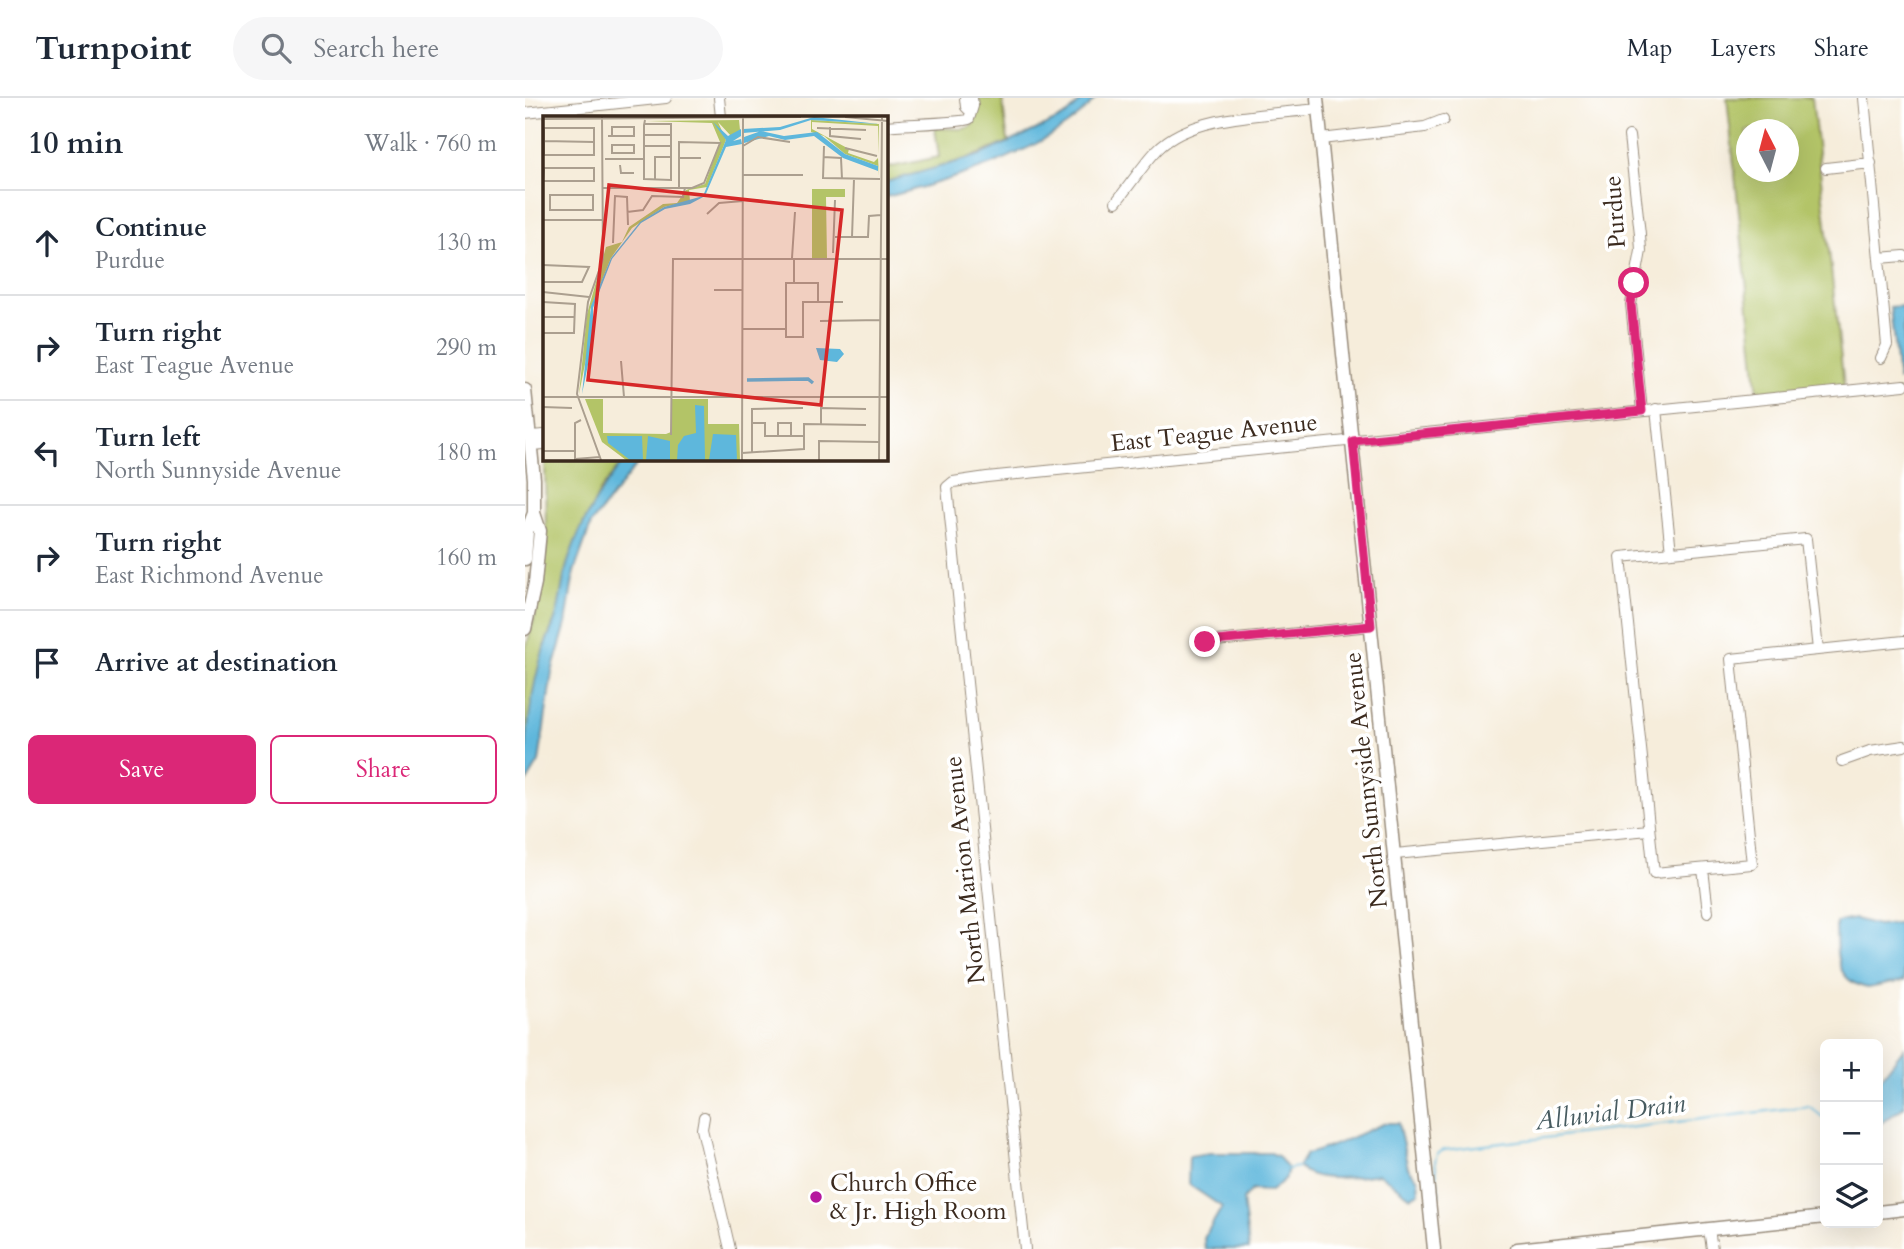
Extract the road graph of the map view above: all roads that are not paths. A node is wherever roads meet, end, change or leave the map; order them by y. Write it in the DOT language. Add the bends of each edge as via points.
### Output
graph roads {
  1 [pos="666,98"];
  2 [pos="719,98"];
  3 [pos="965,98"];
  4 [pos="972,98"];
  5 [pos="1864,98"];
  6 [pos="1318,104"];
  7 [pos="525,113"];
  8 [pos="721,116"];
  9 [pos="968,116"];
  10 [pos="1443,120"];
  11 [pos="887,126"];
  12 [pos="1629,136"];
  13 [pos="1321,139"];
  14 [pos="1871,163"];
  15 [pos="1826,168"];
  16 [pos="1116,202"];
  17 [pos="1904,256"];
  18 [pos="1880,258"];
  19 [pos="1881,358"];
  20 [pos="1904,385"];
  21 [pos="525,390"];
  22 [pos="1656,409"];
  23 [pos="1642,411"];
  24 [pos="1353,441"];
  25 [pos="535,442"];
  26 [pos="947,486"];
  27 [pos="534,513"];
  28 [pos="1671,552"];
  29 [pos="525,559"];
  30 [pos="1371,626"];
  31 [pos="525,629"];
  32 [pos="1904,641"];
  33 [pos="1205,642"];
  34 [pos="1818,650"];
  35 [pos="1904,746"];
  36 [pos="1842,761"];
  37 [pos="1649,830"];
  38 [pos="1395,854"];
  39 [pos="1703,869"];
  40 [pos="1708,912"];
  41 [pos="704,1116"];
  42 [pos="1904,1209"];
  43 [pos="1883,1211"];
  44 [pos="1820,1218"];
  45 [pos="1709,1229"];
  46 [pos="730,1249"];
  47 [pos="1025,1249"];
  48 [pos="1434,1249"];
  49 [pos="1517,1249"];
  50 [pos="1711,1249"];
  1 -- 7 [label="street"];
  2 -- 8 [label="street"];
  3 -- 9 [label="street"];
  4 -- 9 [label="street"];
  5 -- 14 [label="street"];
  6 -- 13 [label="main road, North Sunnyside Avenue"];
  6 -- 16 [label="street" via="1206,122 1184,130 1158,148"];
  9 -- 11 [label="street"];
  10 -- 13 [label="street" via="1425,127"];
  12 -- 23 [label="street, Purdue" via="1640,242 1631,304"];
  13 -- 24 [label="main road, North Sunnyside Avenue"];
  14 -- 15 [label="street"];
  14 -- 18 [label="street"];
  17 -- 18 [label="street"];
  18 -- 19 [label="street" via="1887,345"];
  20 -- 22 [label="street, East Teague Avenue"];
  21 -- 25 [label="main road"];
  22 -- 23 [label="street, East Teague Avenue"];
  22 -- 28 [label="street"];
  23 -- 24 [label="street, East Teague Avenue"];
  24 -- 26 [label="street, East Teague Avenue" via="976,478"];
  24 -- 30 [label="main road, North Sunnyside Avenue"];
  25 -- 27 [label="main road"];
  26 -- 47 [label="street, North Marion Avenue"];
  27 -- 29 [label="main road"];
  27 -- 31 [label="main road" via="541,531"];
  28 -- 34 [label="street" via="1806,539"];
  28 -- 37 [label="street" via="1621,558"];
  30 -- 33 [label="street"];
  30 -- 38 [label="main road, North Sunnyside Avenue"];
  32 -- 34 [label="street"];
  34 -- 39 [label="street" via="1731,659 1752,864"];
  35 -- 36 [label="street"];
  37 -- 38 [label="street"];
  37 -- 39 [label="street" via="1654,873"];
  38 -- 48 [label="main road, North Sunnyside Avenue"];
  39 -- 40 [label="street"];
  41 -- 46 [label="street" via="702,1129"];
  42 -- 43 [label="main road"];
  44 -- 45 [label="main road"];
  45 -- 49 [label="main road"];
  45 -- 50 [label="street"];
}
